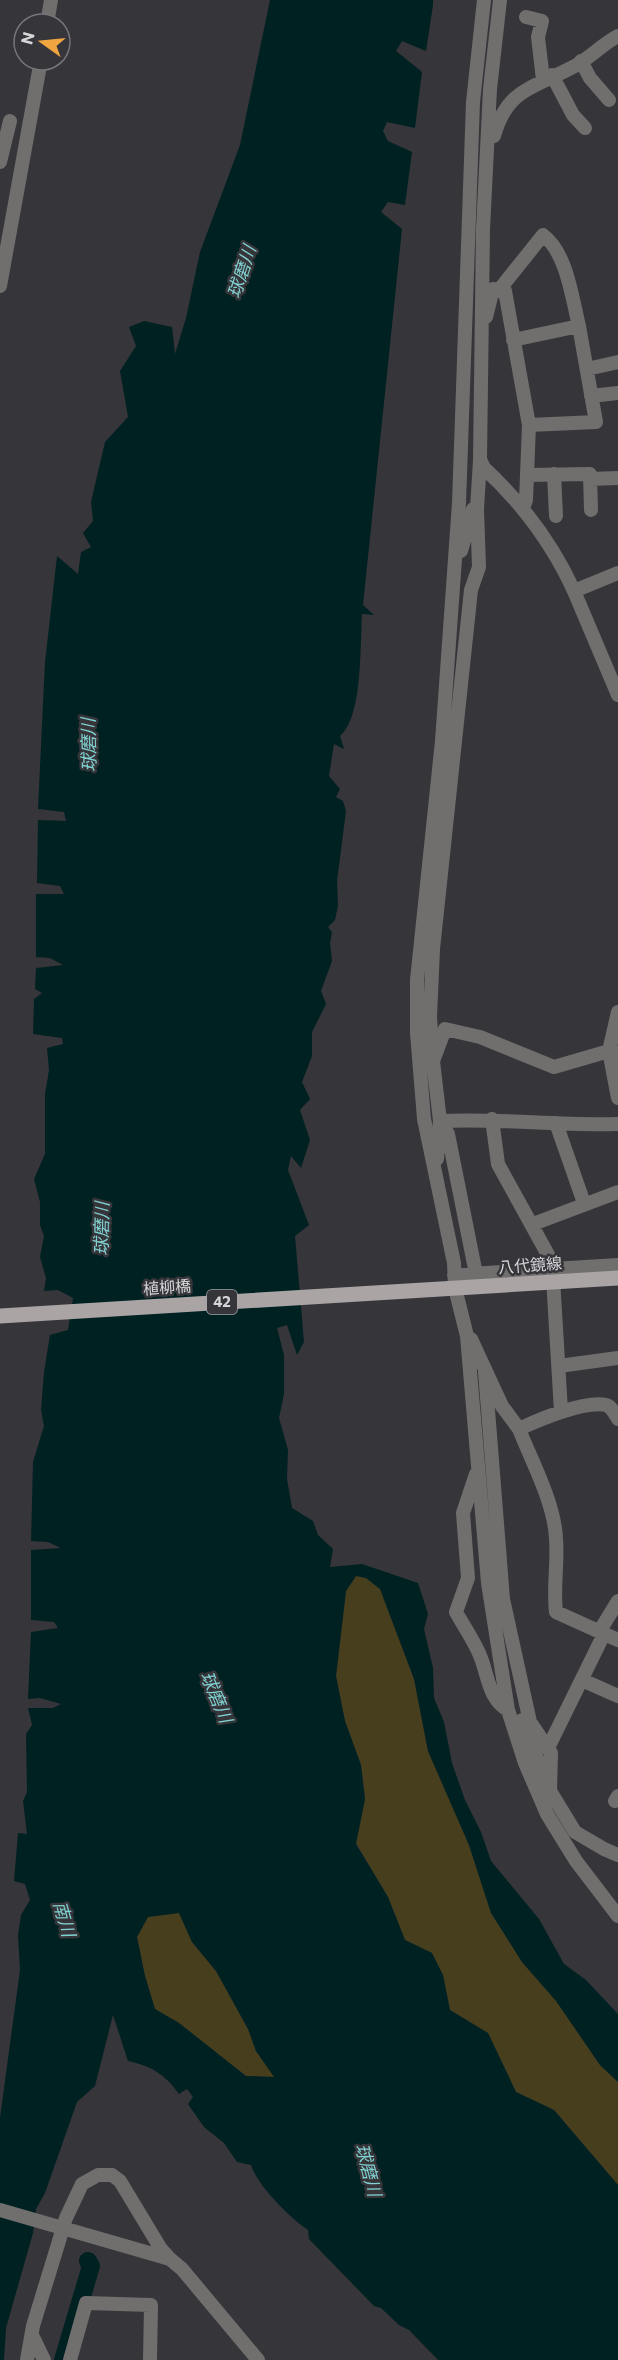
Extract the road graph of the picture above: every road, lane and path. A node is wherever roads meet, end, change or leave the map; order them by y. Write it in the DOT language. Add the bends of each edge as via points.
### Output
graph roads {
  1 [pos="484,0"];
  2 [pos="500,0"];
  3 [pos="526,17"];
  4 [pos="618,36"];
  5 [pos="581,62"];
  6 [pos="39,72"];
  7 [pos="548,77"];
  8 [pos="609,100"];
  9 [pos="5,120"];
  10 [pos="30,126"];
  11 [pos="585,128"];
  12 [pos="0,162"];
  13 [pos="487,162"];
  14 [pos="469,208"];
  15 [pos="0,286"];
  16 [pos="499,290"];
  17 [pos="579,326"];
  18 [pos="482,335"];
  19 [pos="513,340"];
  20 [pos="618,362"];
  21 [pos="587,369"];
  22 [pos="618,393"];
  23 [pos="591,396"];
  24 [pos="466,401"];
  25 [pos="529,425"];
  26 [pos="480,460"];
  27 [pos="554,474"];
  28 [pos="528,475"];
  29 [pos="618,478"];
  30 [pos="590,479"];
  31 [pos="477,493"];
  32 [pos="523,508"];
  33 [pos="591,510"];
  34 [pos="556,516"];
  35 [pos="455,564"];
  36 [pos="618,573"];
  37 [pos="574,591"];
  38 [pos="618,695"];
  39 [pos="618,1012"];
  40 [pos="613,1052"];
  41 [pos="433,1061"];
  42 [pos="618,1098"];
  43 [pos="492,1119"];
  44 [pos="440,1121"];
  45 [pos="556,1123"];
  46 [pos="618,1124"];
  47 [pos="436,1174"];
  48 [pos="618,1192"];
  49 [pos="584,1203"];
  50 [pos="533,1224"];
  51 [pos="618,1265"];
  52 [pos="552,1269"];
  53 [pos="618,1278"];
  54 [pos="459,1282"];
  55 [pos="0,1316"];
  56 [pos="467,1336"];
  57 [pos="618,1358"];
  58 [pos="559,1366"];
  59 [pos="485,1372"];
  60 [pos="561,1411"];
  61 [pos="618,1419"];
  62 [pos="519,1429"];
  63 [pos="478,1467"];
  64 [pos="618,1601"];
  65 [pos="602,1633"];
  66 [pos="618,1640"];
  67 [pos="582,1680"];
  68 [pos="618,1696"];
  69 [pos="513,1709"];
  70 [pos="530,1722"];
  71 [pos="548,1748"];
  72 [pos="550,1791"];
  73 [pos="618,1854"];
  74 [pos="618,1916"];
  75 [pos="0,2210"];
  76 [pos="58,2229"];
  77 [pos="170,2259"];
  78 [pos="32,2336"];
  79 [pos="27,2360"];
  80 [pos="44,2360"];
  81 [pos="70,2360"];
  82 [pos="150,2360"];
  83 [pos="258,2360"];
  1 -- 14 [label="street" via="473,102"];
  2 -- 13 [label="street"];
  3 -- 7 [label="street" via="542,21 538,37"];
  4 -- 5 [label="street"];
  5 -- 7 [label="street"];
  5 -- 8 [label="street"];
  6 -- 10 [label="street"];
  7 -- 11 [label="street"];
  7 -- 13 [label="street" via="522,90 509,104 499,118"];
  9 -- 10 [label="street"];
  9 -- 12 [label="street"];
  10 -- 15 [label="street"];
  13 -- 14 [label="street" via="477,206"];
  13 -- 18 [label="street"];
  14 -- 24 [label="street"];
  16 -- 17 [label="street" via="543,235 552,242 563,266"];
  16 -- 18 [label="street" via="493,289"];
  16 -- 19 [label="street" via="505,291"];
  17 -- 19 [label="street"];
  17 -- 21 [label="street"];
  18 -- 24 [label="street"];
  18 -- 26 [label="street"];
  19 -- 25 [label="street"];
  20 -- 21 [label="street"];
  21 -- 23 [label="street"];
  22 -- 23 [label="street"];
  23 -- 25 [label="street" via="596,422"];
  24 -- 26 [label="street"];
  24 -- 35 [label="street"];
  25 -- 28 [label="street"];
  26 -- 31 [label="street"];
  26 -- 32 [label="street"];
  27 -- 28 [label="street"];
  27 -- 30 [label="street" via="590,474"];
  27 -- 34 [label="street"];
  28 -- 32 [label="street"];
  29 -- 30 [label="street"];
  30 -- 33 [label="street"];
  31 -- 35 [label="street"];
  31 -- 41 [label="street" via="479,567 471,591 433,949"];
  32 -- 37 [label="street" via="556,554"];
  35 -- 47 [label="street" via="442,741 417,980 424,1119"];
  36 -- 37 [label="street"];
  37 -- 38 [label="street"];
  39 -- 40 [label="street"];
  40 -- 41 [label="street" via="554,1068 480,1037 445,1029"];
  40 -- 42 [label="street"];
  41 -- 44 [label="street"];
  43 -- 44 [label="street"];
  43 -- 45 [label="street"];
  43 -- 50 [label="street" via="498,1164"];
  44 -- 47 [label="street"];
  44 -- 54 [label="street" via="448,1134"];
  45 -- 46 [label="street"];
  45 -- 49 [label="street"];
  47 -- 54 [label="street"];
  48 -- 49 [label="street"];
  49 -- 50 [label="street"];
  50 -- 52 [label="street"];
  51 -- 52 [label="street"];
  52 -- 54 [label="street"];
  52 -- 58 [label="street"];
  53 -- 54 [label="main road, 八代鏡線 / 42"];
  54 -- 55 [label="main road, 植柳橋 / 42"];
  54 -- 56 [label="street"];
  56 -- 59 [label="street" via="473,1341"];
  56 -- 63 [label="street"];
  57 -- 58 [label="street"];
  58 -- 60 [label="street"];
  59 -- 62 [label="street"];
  59 -- 70 [label="street" via="503,1599"];
  60 -- 61 [label="street" via="605,1405 612,1408"];
  60 -- 62 [label="street"];
  62 -- 65 [label="street" via="546,1499 556,1538 556,1612"];
  63 -- 69 [label="street" via="488,1583 505,1687"];
  63 -- 69 [label="street" via="463,1513 468,1578 456,1612 501,1706"];
  64 -- 65 [label="street"];
  65 -- 66 [label="street"];
  65 -- 67 [label="street"];
  67 -- 68 [label="street"];
  67 -- 71 [label="street"];
  69 -- 70 [label="street"];
  69 -- 72 [label="street"];
  69 -- 74 [label="street" via="525,1763 546,1814 576,1862"];
  70 -- 71 [label="street"];
  71 -- 72 [label="street"];
  72 -- 73 [label="street" via="575,1832"];
  75 -- 76 [label="street"];
  76 -- 77 [label="street"];
  76 -- 77 [label="street" via="82,2184 98,2175 112,2175 120,2181"];
  76 -- 78 [label="street"];
  77 -- 83 [label="street" via="182,2268"];
  78 -- 79 [label="street"];
  78 -- 80 [label="street"];
  81 -- 82 [label="street" via="86,2303 151,2305"];
}
